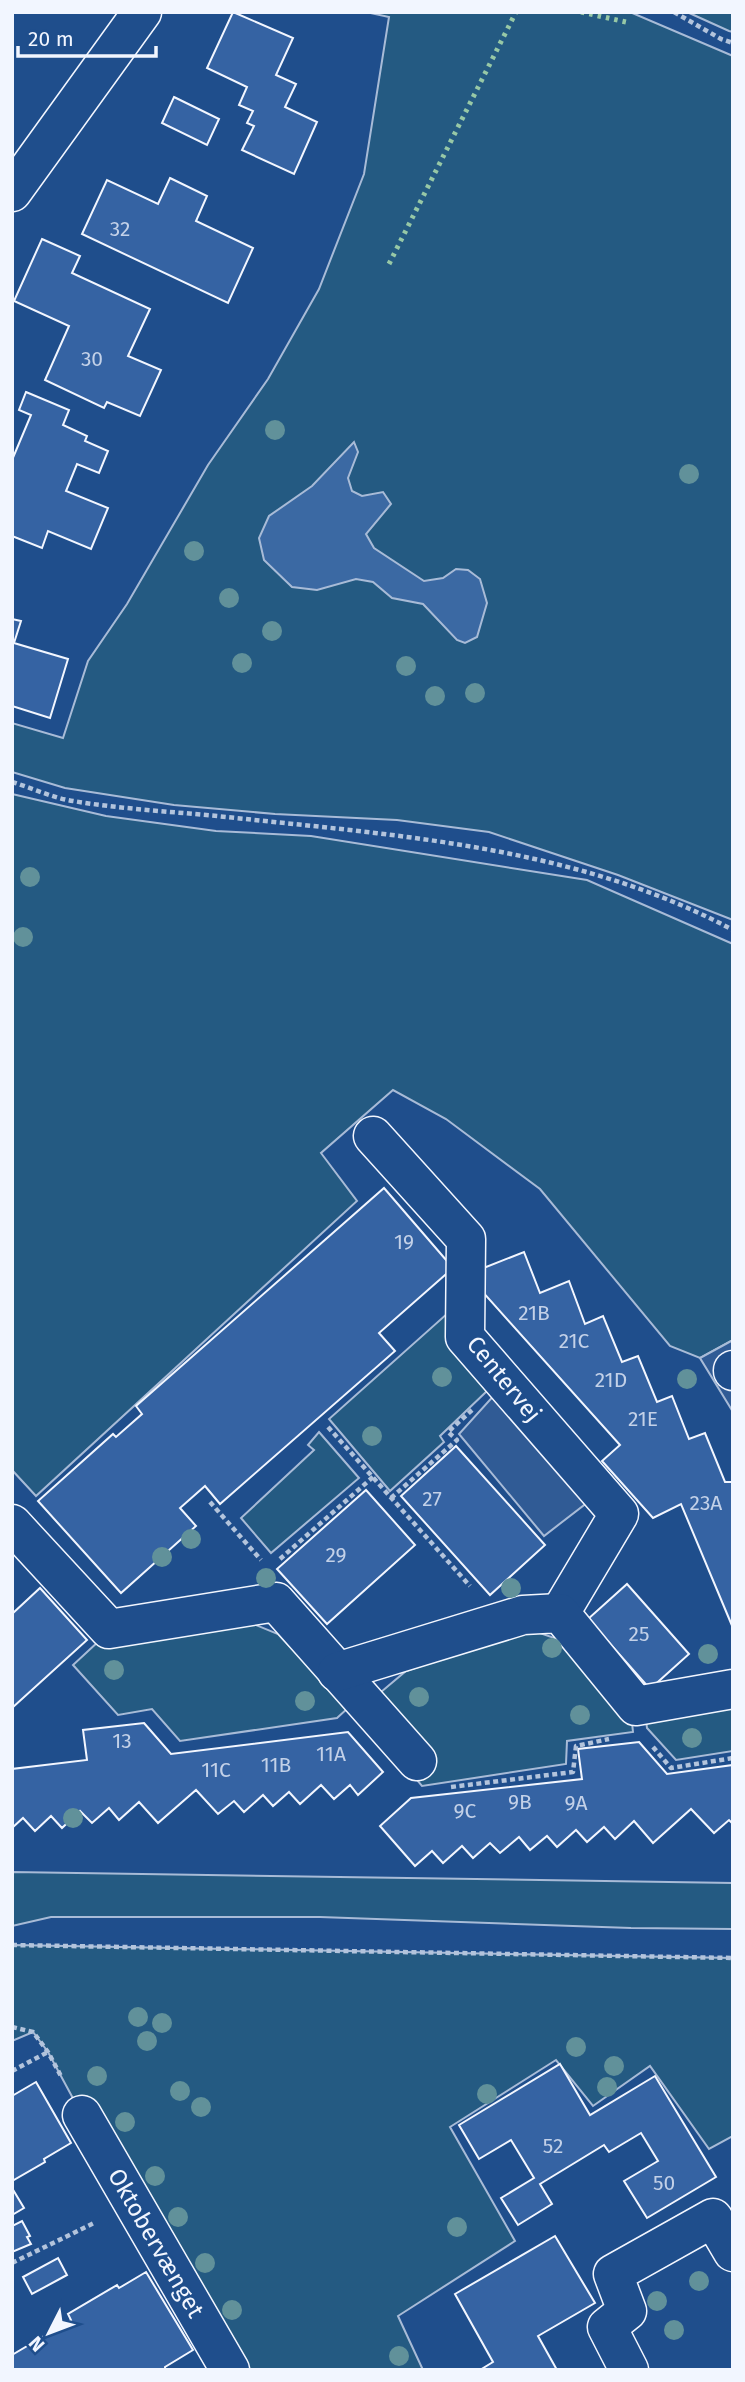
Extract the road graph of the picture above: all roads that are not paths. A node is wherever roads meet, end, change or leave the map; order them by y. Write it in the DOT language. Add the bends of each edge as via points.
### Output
graph roads {
  1 [pos="142,12"];
  2 [pos="12,192"];
  3 [pos="373,1136"];
  4 [pos="12,1524"];
  5 [pos="560,1613"];
  6 [pos="337,1672"];
  7 [pos="733,1689"];
  8 [pos="430,1774"];
  9 [pos="82,2115"];
  10 [pos="733,2252"];
  11 [pos="230,2370"];
  12 [pos="629,2370"];
  1 -- 2 [label="street"];
  3 -- 5 [label="street, Centervej" via="466,1238 465,1337 619,1514"];
  4 -- 6 [label="street" via="109,1629 276,1602"];
  5 -- 6 [label="street" via="523,1615"];
  5 -- 7 [label="street" via="639,1719"];
  6 -- 8 [label="street"];
  9 -- 11 [label="street, Oktobervænget"];
  10 -- 12 [label="street" via="713,2218 613,2274 627,2311 607,2327"];
}
